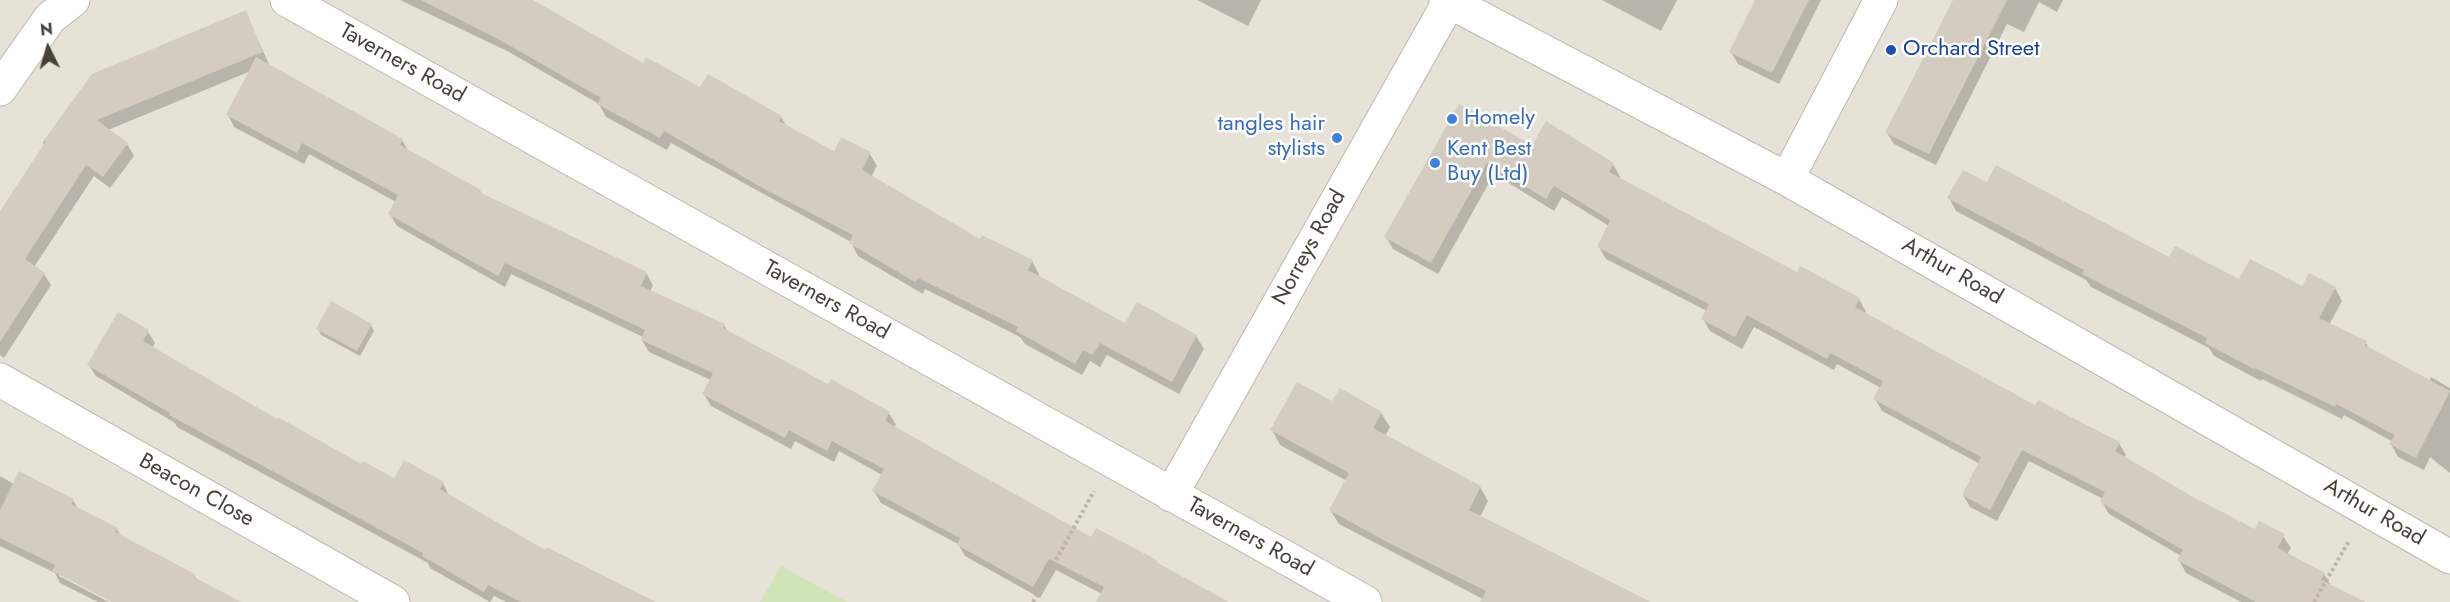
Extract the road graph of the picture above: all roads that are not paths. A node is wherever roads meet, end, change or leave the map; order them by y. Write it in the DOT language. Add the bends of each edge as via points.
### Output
graph roads {
  1 [pos="73,0"];
  2 [pos="287,0"];
  3 [pos="1881,0"];
  4 [pos="1448,1"];
  5 [pos="0,88"];
  6 [pos="1787,179"];
  7 [pos="0,380"];
  8 [pos="1171,495"];
  9 [pos="2450,557"];
  10 [pos="393,602"];
  11 [pos="1365,602"];
  1 -- 5 [label="street" via="50,18"];
  2 -- 8 [label="street, Taverners Road"];
  3 -- 6 [label="street"];
  4 -- 6 [label="street, Arthur Road"];
  4 -- 8 [label="street, Norreys Road"];
  6 -- 9 [label="street, Arthur Road"];
  7 -- 10 [label="street, Beacon Close"];
  8 -- 11 [label="street, Taverners Road"];
}
